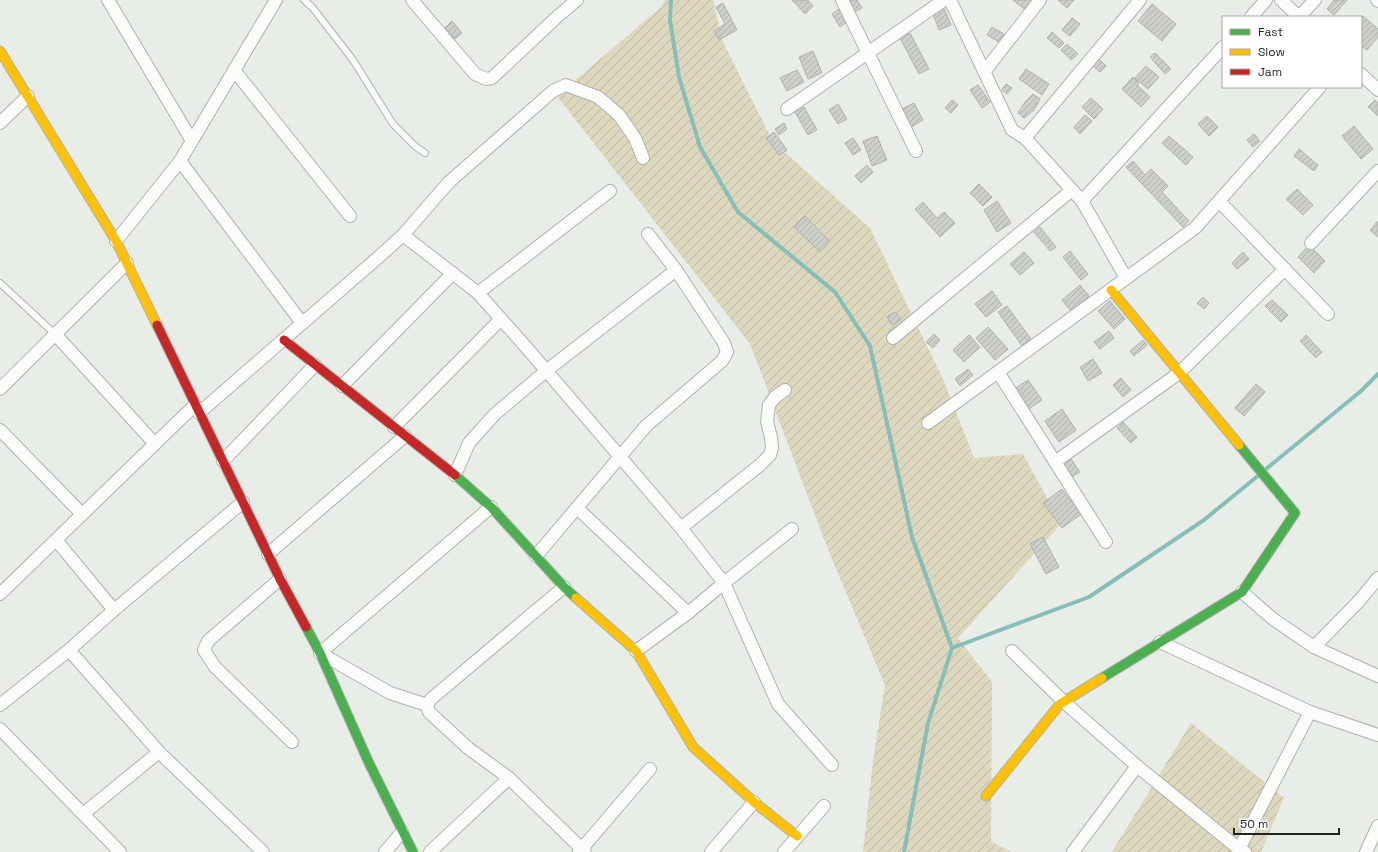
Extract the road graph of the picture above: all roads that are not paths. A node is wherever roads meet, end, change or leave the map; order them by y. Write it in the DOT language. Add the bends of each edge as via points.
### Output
graph roads {
  1 [pos="108,0"];
  2 [pos="276,0"];
  3 [pos="304,0"];
  4 [pos="412,0"];
  5 [pos="578,0"];
  6 [pos="842,0"];
  7 [pos="944,0"];
  8 [pos="950,0"];
  9 [pos="1040,0"];
  10 [pos="1140,0"];
  11 [pos="1266,0"];
  12 [pos="1281,0"];
  13 [pos="1315,0"];
  14 [pos="1252,16"];
  15 [pos="1298,16"];
  16 [pos="1300,16"];
  17 [pos="1222,48"];
  18 [pos="0,51"];
  19 [pos="868,53"];
  20 [pos="234,70"];
  21 [pos="984,72"];
  22 [pos="1362,75"];
  23 [pos="1319,88"];
  24 [pos="1378,90"];
  25 [pos="28,96"];
  26 [pos="787,109"];
  27 [pos="0,123"];
  28 [pos="1025,138"];
  29 [pos="192,141"];
  30 [pos="916,151"];
  31 [pos="424,153"];
  32 [pos="643,158"];
  33 [pos="180,161"];
  34 [pos="1378,171"];
  35 [pos="1072,190"];
  36 [pos="610,191"];
  37 [pos="1082,201"];
  38 [pos="1219,201"];
  39 [pos="350,216"];
  40 [pos="648,234"];
  41 [pos="403,235"];
  42 [pos="116,241"];
  43 [pos="1311,243"];
  44 [pos="127,264"];
  45 [pos="1285,269"];
  46 [pos="676,270"];
  47 [pos="453,273"];
  48 [pos="1126,278"];
  49 [pos="0,283"];
  50 [pos="1111,290"];
  51 [pos="478,293"];
  52 [pos="1328,314"];
  53 [pos="501,319"];
  54 [pos="302,323"];
  55 [pos="55,334"];
  56 [pos="893,338"];
  57 [pos="284,340"];
  58 [pos="315,365"];
  59 [pos="546,371"];
  60 [pos="998,372"];
  61 [pos="1179,373"];
  62 [pos="342,386"];
  63 [pos="0,389"];
  64 [pos="785,390"];
  65 [pos="197,409"];
  66 [pos="928,422"];
  67 [pos="394,427"];
  68 [pos="0,430"];
  69 [pos="405,436"];
  70 [pos="155,444"];
  71 [pos="620,458"];
  72 [pos="223,461"];
  73 [pos="1056,462"];
  74 [pos="455,475"];
  75 [pos="243,502"];
  76 [pos="491,507"];
  77 [pos="577,508"];
  78 [pos="82,514"];
  79 [pos="681,528"];
  80 [pos="792,529"];
  81 [pos="56,540"];
  82 [pos="1106,542"];
  83 [pos="268,554"];
  84 [pos="536,556"];
  85 [pos="1378,578"];
  86 [pos="280,579"];
  87 [pos="724,583"];
  88 [pos="3,586"];
  89 [pos="564,587"];
  90 [pos="1242,592"];
  91 [pos="114,610"];
  92 [pos="688,613"];
  93 [pos="1160,642"];
  94 [pos="1314,647"];
  95 [pos="70,650"];
  96 [pos="636,651"];
  97 [pos="1012,651"];
  98 [pos="320,653"];
  99 [pos="1378,676"];
  100 [pos="1064,702"];
  101 [pos="0,705"];
  102 [pos="427,705"];
  103 [pos="1310,712"];
  104 [pos="0,729"];
  105 [pos="1378,735"];
  106 [pos="292,742"];
  107 [pos="159,752"];
  108 [pos="832,765"];
  109 [pos="1136,766"];
  110 [pos="650,769"];
  111 [pos="509,778"];
  112 [pos="986,796"];
  113 [pos="754,802"];
  114 [pos="824,806"];
  115 [pos="83,814"];
  116 [pos="1378,826"];
  117 [pos="402,832"];
  118 [pos="797,836"];
  119 [pos="1242,850"];
  120 [pos="582,851"];
  121 [pos="120,852"];
  122 [pos="263,852"];
  123 [pos="385,852"];
  124 [pos="413,852"];
  125 [pos="430,852"];
  126 [pos="711,852"];
  127 [pos="784,852"];
  128 [pos="1073,852"];
  129 [pos="1366,852"];
  1 -- 29 [label="street"];
  2 -- 20 [label="street"];
  3 -- 31 [label="lane" via="353,60 393,124"];
  4 -- 5 [label="street" via="475,74 486,79 492,78"];
  6 -- 19 [label="street"];
  7 -- 19 [label="street"];
  8 -- 21 [label="street"];
  9 -- 21 [label="street"];
  10 -- 28 [label="street"];
  11 -- 14 [label="street"];
  12 -- 15 [label="street"];
  13 -- 16 [label="street"];
  17 -- 37 [label="street"];
  18 -- 25 [label="street"];
  19 -- 26 [label="street"];
  19 -- 30 [label="street"];
  20 -- 29 [label="street"];
  20 -- 39 [label="street"];
  21 -- 28 [label="street" via="1012,130"];
  22 -- 24 [label="street"];
  23 -- 38 [label="street"];
  25 -- 27 [label="street"];
  25 -- 42 [label="street"];
  28 -- 35 [label="street"];
  29 -- 33 [label="street"];
  32 -- 41 [label="street" via="636,138 619,115 598,97 566,85 553,91 449,182"];
  33 -- 42 [label="street"];
  33 -- 54 [label="street"];
  34 -- 43 [label="street"];
  35 -- 37 [label="street"];
  35 -- 56 [label="street"];
  36 -- 51 [label="street"];
  37 -- 48 [label="street"];
  38 -- 45 [label="street"];
  38 -- 48 [label="street" via="1195,228"];
  40 -- 46 [label="street"];
  41 -- 47 [label="street"];
  41 -- 54 [label="street"];
  42 -- 44 [label="street"];
  44 -- 55 [label="street"];
  44 -- 65 [label="street"];
  45 -- 52 [label="street"];
  45 -- 61 [label="street"];
  46 -- 59 [label="street"];
  46 -- 71 [label="street" via="724,343 727,352 722,361 646,426"];
  47 -- 51 [label="street"];
  47 -- 62 [label="street"];
  48 -- 50 [label="street"];
  49 -- 55 [label="lane"];
  50 -- 60 [label="street"];
  50 -- 61 [label="street"];
  51 -- 53 [label="street"];
  53 -- 59 [label="street"];
  53 -- 67 [label="street"];
  54 -- 57 [label="street"];
  55 -- 63 [label="street"];
  55 -- 70 [label="street"];
  57 -- 58 [label="street"];
  57 -- 65 [label="street"];
  58 -- 62 [label="street"];
  58 -- 72 [label="street"];
  59 -- 71 [label="street"];
  59 -- 74 [label="street" via="496,414 469,443"];
  60 -- 66 [label="street"];
  60 -- 73 [label="street"];
  61 -- 73 [label="street"];
  61 -- 90 [label="street" via="1295,513"];
  62 -- 67 [label="street"];
  64 -- 79 [label="street" via="769,405 767,422 772,448 770,456"];
  65 -- 70 [label="street"];
  65 -- 72 [label="street"];
  67 -- 69 [label="street"];
  68 -- 78 [label="street"];
  69 -- 74 [label="street"];
  69 -- 83 [label="street"];
  70 -- 78 [label="street"];
  71 -- 77 [label="street"];
  71 -- 79 [label="street"];
  72 -- 75 [label="street"];
  73 -- 82 [label="street"];
  74 -- 76 [label="street"];
  75 -- 83 [label="street"];
  75 -- 91 [label="street"];
  76 -- 84 [label="street"];
  76 -- 98 [label="street"];
  77 -- 84 [label="street"];
  77 -- 92 [label="street"];
  78 -- 81 [label="street"];
  79 -- 87 [label="street"];
  80 -- 87 [label="street"];
  81 -- 88 [label="street"];
  81 -- 91 [label="street"];
  83 -- 86 [label="street"];
  84 -- 89 [label="street"];
  85 -- 94 [label="street"];
  86 -- 98 [label="street"];
  86 -- 106 [label="street" via="208,641 204,650 215,667"];
  87 -- 92 [label="street"];
  87 -- 108 [label="street" via="778,704"];
  89 -- 96 [label="street"];
  89 -- 102 [label="street"];
  90 -- 93 [label="street"];
  90 -- 94 [label="street" via="1273,619"];
  91 -- 95 [label="street"];
  92 -- 96 [label="street"];
  93 -- 100 [label="street"];
  93 -- 103 [label="street"];
  94 -- 99 [label="street"];
  95 -- 101 [label="street"];
  95 -- 107 [label="street"];
  96 -- 113 [label="street" via="694,747"];
  97 -- 100 [label="street"];
  98 -- 102 [label="street" via="390,693"];
  98 -- 117 [label="street"];
  100 -- 109 [label="street"];
  100 -- 112 [label="street"];
  102 -- 111 [label="street" via="429,712 468,748"];
  103 -- 105 [label="street"];
  103 -- 119 [label="street"];
  104 -- 115 [label="street"];
  107 -- 115 [label="street"];
  107 -- 122 [label="street"];
  109 -- 119 [label="street"];
  109 -- 128 [label="street"];
  110 -- 120 [label="street"];
  111 -- 120 [label="street"];
  111 -- 125 [label="street"];
  113 -- 118 [label="street"];
  113 -- 126 [label="street"];
  114 -- 118 [label="street"];
  115 -- 121 [label="street"];
  116 -- 129 [label="street"];
  117 -- 123 [label="street"];
  117 -- 124 [label="street"];
  118 -- 127 [label="street"];
}
